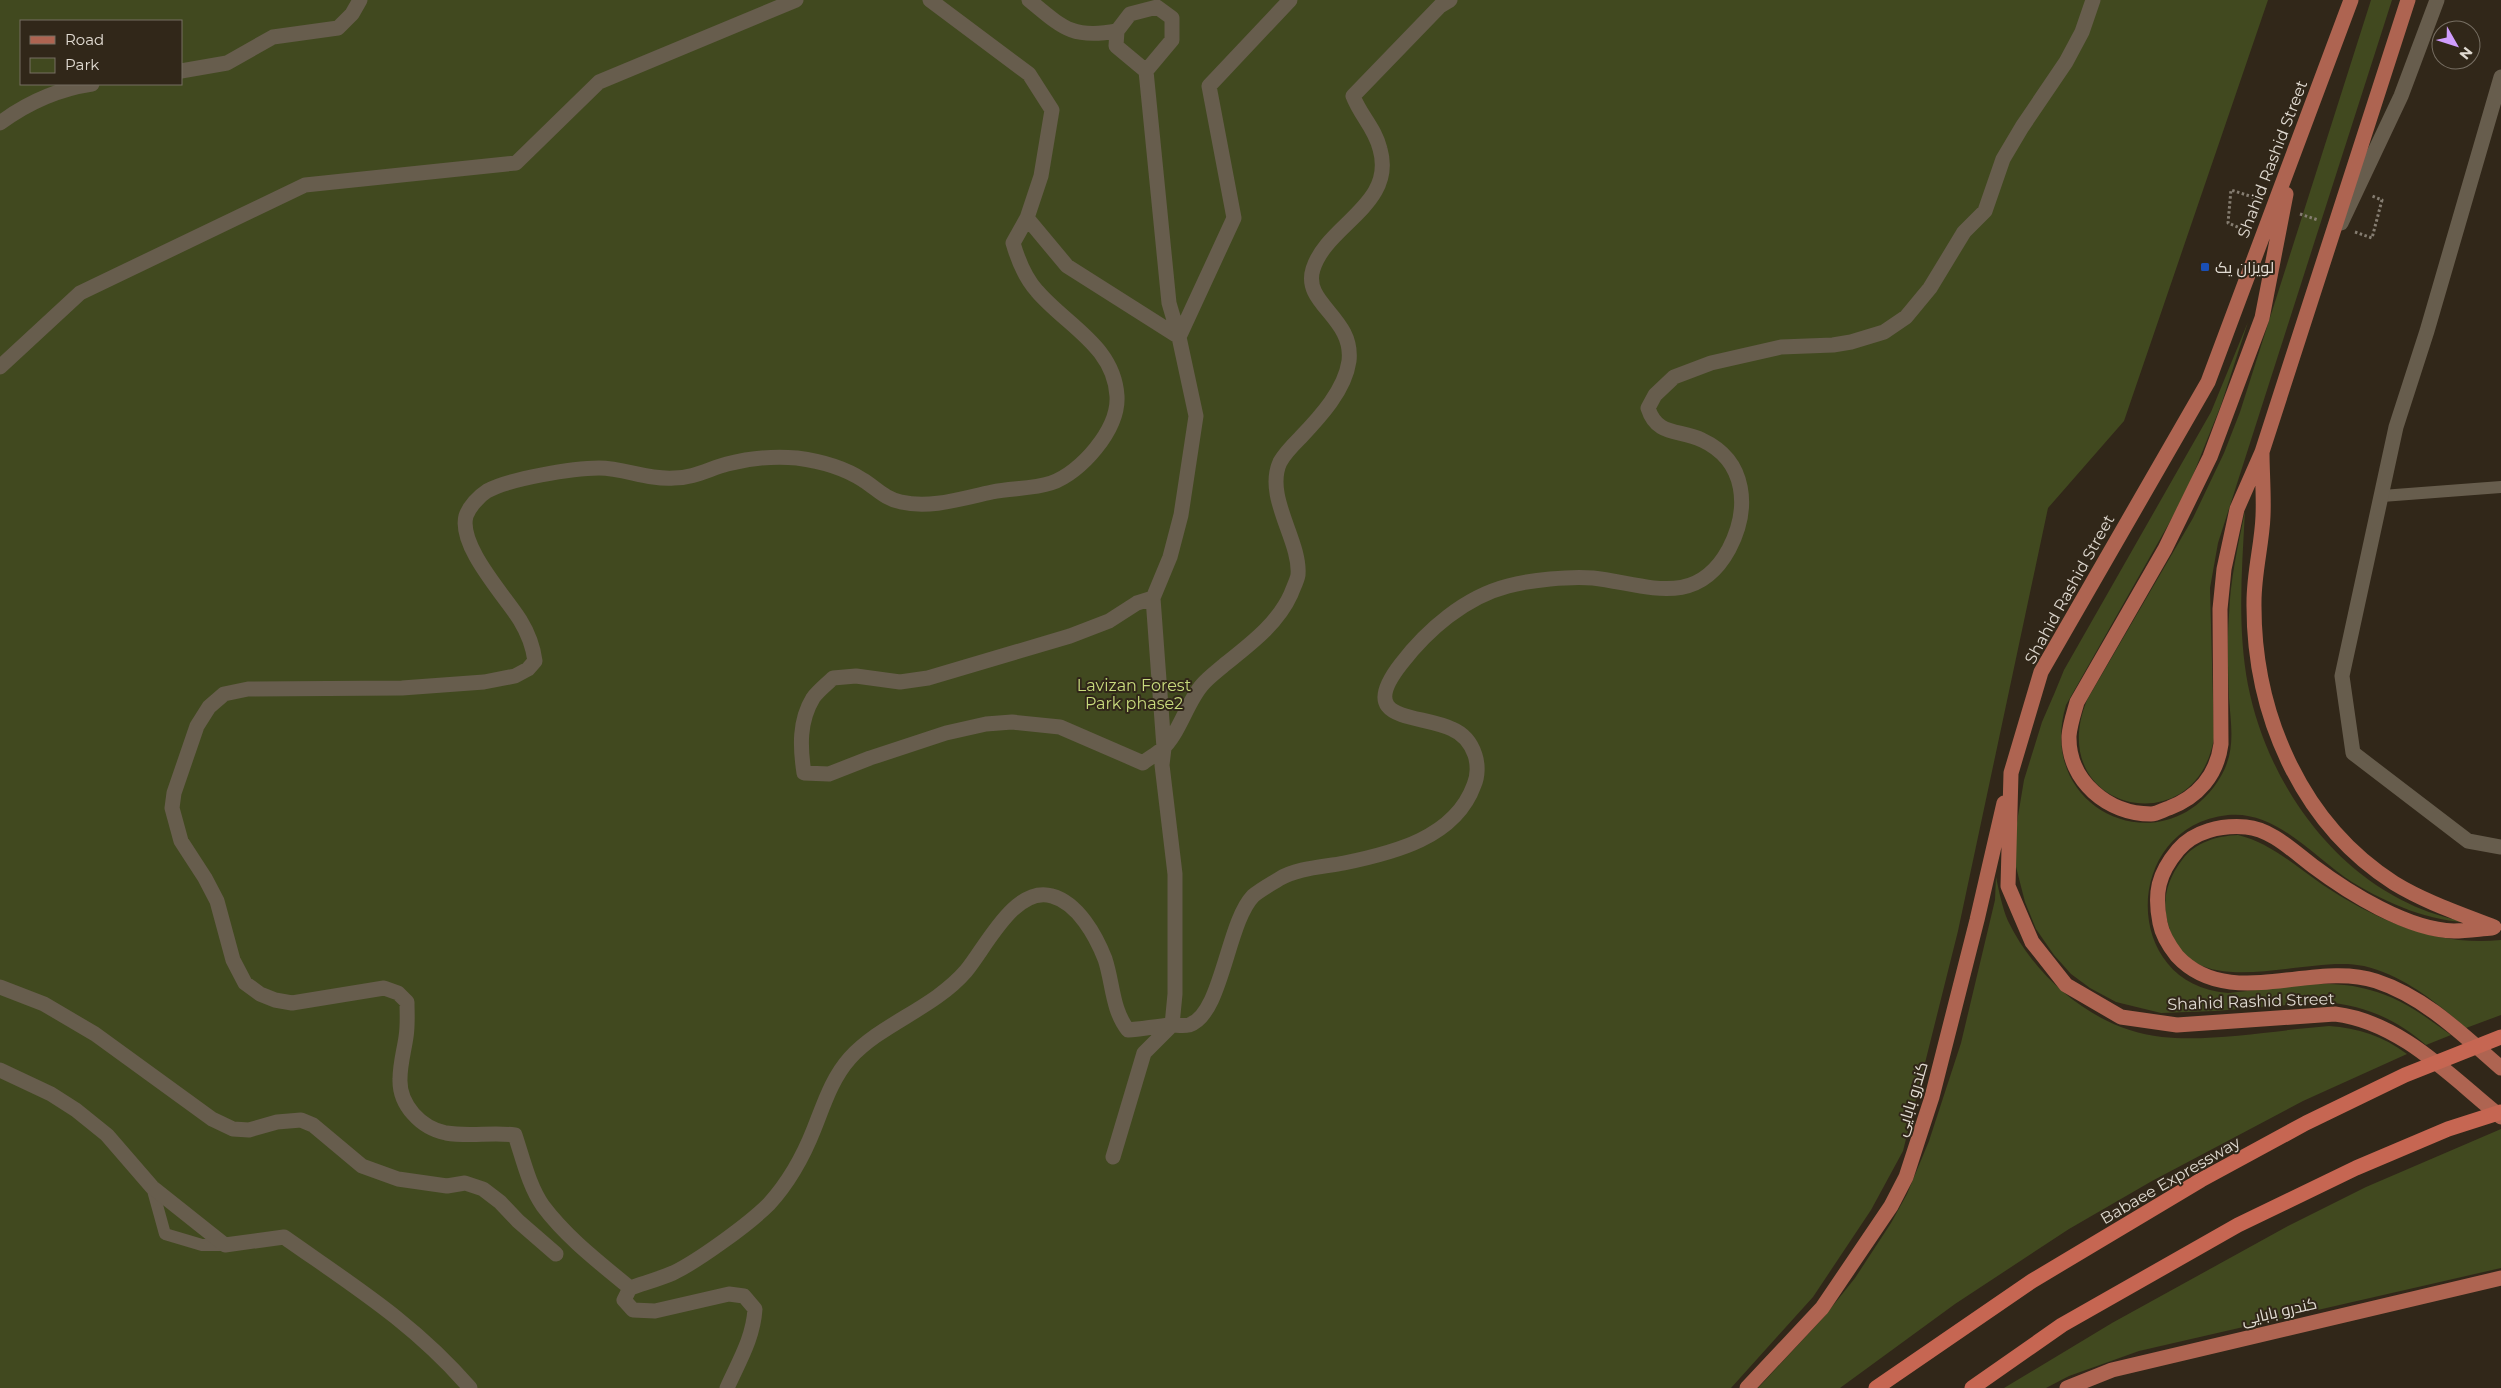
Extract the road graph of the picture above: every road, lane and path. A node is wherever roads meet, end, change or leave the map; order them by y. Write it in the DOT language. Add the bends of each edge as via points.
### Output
graph roads {
  1 [pos="360,0"];
  2 [pos="796,0"];
  3 [pos="930,0"];
  4 [pos="1029,0"];
  5 [pos="1290,0"];
  6 [pos="1450,0"];
  7 [pos="2093,0"];
  8 [pos="2351,0"];
  9 [pos="2408,0"];
  10 [pos="2437,0"];
  11 [pos="1117,32"];
  12 [pos="182,70"];
  13 [pos="1146,71"];
  14 [pos="2501,77"];
  15 [pos="85,85"];
  16 [pos="0,123"];
  17 [pos="2293,153"];
  18 [pos="2231,190"];
  19 [pos="2382,200"];
  20 [pos="1027,218"];
  21 [pos="2228,223"];
  22 [pos="2372,238"];
  23 [pos="2328,252"];
  24 [pos="1179,337"];
  25 [pos="0,367"];
  26 [pos="2262,452"];
  27 [pos="2501,487"];
  28 [pos="2382,496"];
  29 [pos="1153,598"];
  30 [pos="1164,748"];
  31 [pos="2011,773"];
  32 [pos="2501,847"];
  33 [pos="2498,927"];
  34 [pos="0,987"];
  35 [pos="1172,1025"];
  36 [pos="2501,1038"];
  37 [pos="2501,1068"];
  38 [pos="0,1070"];
  39 [pos="2501,1112"];
  40 [pos="2501,1117"];
  41 [pos="1113,1157"];
  42 [pos="152,1187"];
  43 [pos="225,1245"];
  44 [pos="556,1254"];
  45 [pos="2501,1278"];
  46 [pos="630,1288"];
  47 [pos="470,1388"];
  48 [pos="727,1388"];
  49 [pos="1747,1388"];
  50 [pos="1876,1388"];
  51 [pos="1972,1388"];
  52 [pos="2067,1388"];
  1 -- 12 [label="street" via="338,28 273,38 228,63"];
  2 -- 25 [label="street" via="599,82 516,163 305,185 80,293"];
  3 -- 20 [label="street" via="1030,74 1052,110 1041,176"];
  4 -- 11 [label="street" via="1056,23 1075,32 1092,35"];
  5 -- 24 [label="street" via="1209,86 1234,218"];
  6 -- 30 [label="street" via="1440,6 1353,96 1358,110 1374,130 1383,163 1378,187 1313,268 1314,295 1342,328 1349,346 1349,362 1341,386 1279,464 1279,500 1297,555 1298,576 1286,604 1264,632 1203,683"];
  7 -- 35 [label="street" via="2082,32 2066,62 2003,159 1985,212 1964,232 1930,288 1906,317 1884,332 1851,342 1781,347 1711,363 1674,377 1655,395 1648,408 1652,421 1717,448 1732,463 1740,482 1743,504 1738,530 1712,572 1690,585 1671,590 1650,590 1590,578 1509,586 1476,597 1456,611 1402,662 1388,682 1384,696 1390,709 1405,718 1452,729 1470,743 1477,762 1475,784 1464,805 1442,827 1415,844 1283,876 1253,896 1238,922 1204,1015 1190,1025"];
  8 -- 17 [label="main road, Shahid Rashid Street"];
  9 -- 23 [label="main road"];
  10 -- 23 [label="street" via="2391,120"];
  11 -- 13 [label="street" via="1116,46"];
  11 -- 13 [label="street" via="1130,14 1157,8 1172,18 1172,40"];
  13 -- 24 [label="street" via="1169,303"];
  14 -- 28 [label="street" via="2396,427"];
  15 -- 16 [label="street" via="41,99"];
  17 -- 26 [label="main road" via="2262,318 2226,417 2186,509 2077,702 2072,718 2070,748 2076,766 2095,794 2112,806 2129,812 2153,814 2181,803 2198,791 2219,760 2220,609 2224,569 2237,509"];
  17 -- 31 [label="main road, Shahid Rashid Street" via="2208,382 2041,672"];
  18 -- 21 [label="path"];
  19 -- 22 [label="path"];
  20 -- 24 [label="street" via="1067,266"];
  20 -- 46 [label="street" via="1013,243 1026,276 1037,291 1107,359 1116,381 1115,416 1108,431 1074,471 1048,484 964,500 914,504 897,502 882,495 863,480 828,463 786,457 724,464 676,478 599,468 511,483 486,491 473,504 466,517 466,530 473,550 521,621 533,646 535,661 528,670 484,682 435,686 248,689 224,694 209,707 198,726 174,793 172,808 180,841 206,878 217,901 233,960 245,983 268,997 292,1003 384,988 398,993 407,1002 400,1081 413,1115 430,1128 446,1133 494,1132 515,1136 543,1206 579,1244"];
  23 -- 26 [label="main road"];
  24 -- 29 [label="street" via="1196,416 1180,515 1170,557"];
  26 -- 33 [label="main road" via="2263,517 2256,562 2255,636 2265,701 2289,762 2321,817 2337,836 2375,869 2425,898"];
  27 -- 28 [label="lane"];
  28 -- 32 [label="street" via="2342,676 2353,753 2468,841"];
  29 -- 30 [label="street"];
  29 -- 30 [label="street" via="1137,603 1109,621 1070,636 928,678 900,682 856,676 833,678 813,698 802,726 800,749 804,773 829,774 946,733 1012,722 1060,727 1142,763"];
  30 -- 35 [label="street" via="1162,764 1175,874"];
  31 -- 40 [label="main road, Shahid Rashid Street" via="2008,886 2032,942 2066,984 2121,1017 2176,1025 2335,1014 2351,1016 2407,1040"];
  31 -- 49 [label="main road, کندرو بابایی" via="1934,1088 1906,1177 1882,1221 1822,1308"];
  33 -- 37 [label="main road" via="2454,931 2400,917 2353,893 2273,836 2254,828 2233,826 2198,833 2181,847 2167,863 2156,899 2160,926 2172,949 2204,976 2242,983 2327,975 2376,981 2424,1005 2450,1023"];
  34 -- 44 [label="street" via="44,1004 88,1030 212,1119 232,1129 249,1130 277,1122 301,1120 313,1125 362,1166 398,1179 447,1186 465,1183 483,1188"];
  35 -- 41 [label="street" via="1144,1052"];
  35 -- 46 [label="street" via="1128,1030 1120,1020 1104,958 1082,918 1066,903 1052,896 1035,894 1017,904 965,972 939,997 877,1036 850,1058 827,1093 792,1176 768,1205 696,1260 672,1273"];
  36 -- 50 [label="highway, Babaee Expressway" via="2405,1075 2306,1123 2201,1180 2032,1281"];
  38 -- 42 [label="street" via="51,1094 76,1110 107,1135"];
  39 -- 51 [label="highway" via="2356,1168 2238,1225 2062,1325"];
  42 -- 43 [label="street"];
  42 -- 43 [label="lane" via="165,1234 202,1245"];
  43 -- 47 [label="street" via="284,1237 385,1307 422,1338"];
  45 -- 52 [label="main road, کندرو بابایی" via="2112,1370"];
  46 -- 48 [label="street" via="624,1300 633,1310 655,1311 729,1294 744,1296 755,1310 754,1328"];
}
